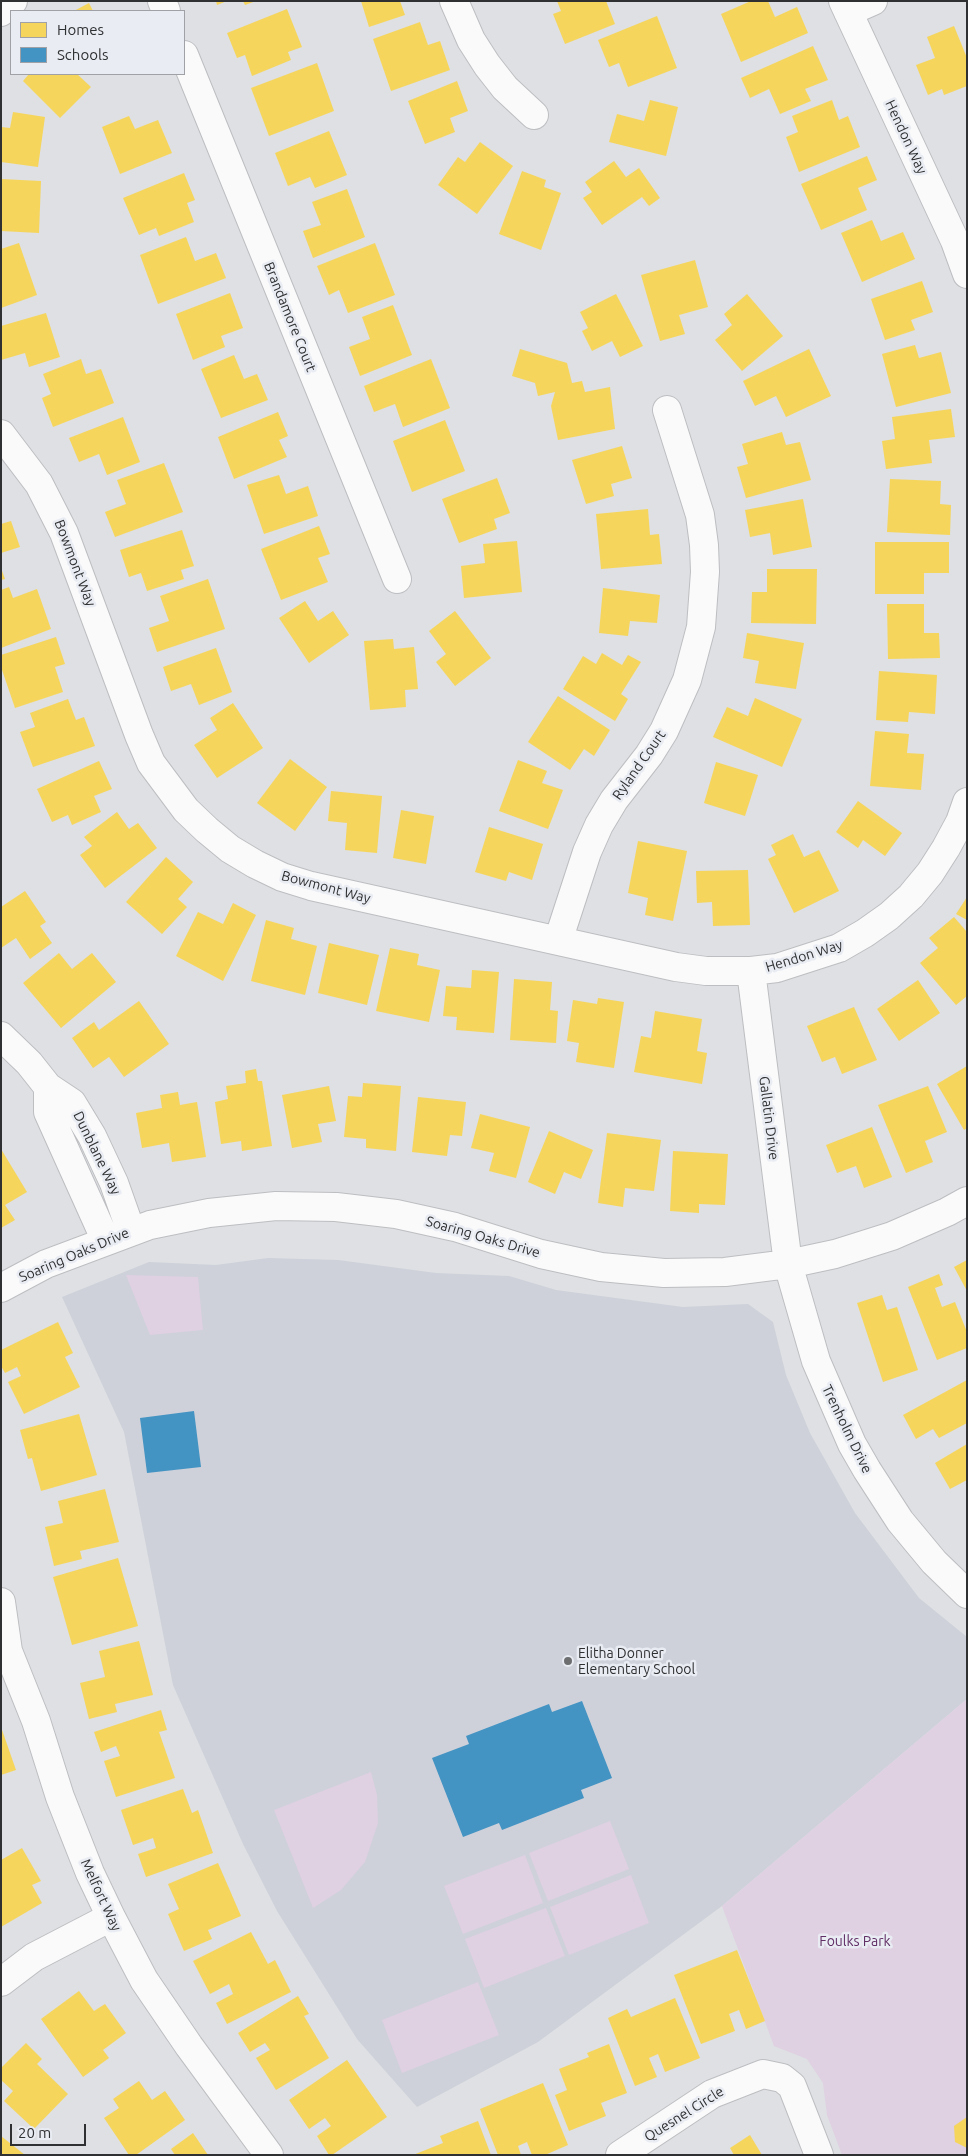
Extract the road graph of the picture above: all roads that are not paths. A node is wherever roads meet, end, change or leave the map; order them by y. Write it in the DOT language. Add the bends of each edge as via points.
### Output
graph roads {
  1 [pos="13,1"];
  2 [pos="454,1"];
  3 [pos="873,1"];
  4 [pos="845,7"];
  5 [pos="1,12"];
  6 [pos="185,57"];
  7 [pos="534,115"];
  8 [pos="967,274"];
  9 [pos="667,410"];
  10 [pos="1,434"];
  11 [pos="397,579"];
  12 [pos="967,802"];
  13 [pos="558,941"];
  14 [pos="751,972"];
  15 [pos="1,1036"];
  16 [pos="48,1087"];
  17 [pos="967,1200"];
  18 [pos="131,1231"];
  19 [pos="106,1241"];
  20 [pos="788,1264"];
  21 [pos="1,1288"];
  22 [pos="967,1594"];
  23 [pos="1,1602"];
  24 [pos="4,1653"];
  25 [pos="111,1917"];
  26 [pos="1,1982"];
  27 [pos="269,2155"];
  28 [pos="620,2155"];
  29 [pos="819,2155"];
  1 -- 5 [label="street"];
  2 -- 7 [label="street" via="471,40 487,65 505,88"];
  3 -- 4 [label="street"];
  4 -- 8 [label="street, Hendon Way" via="955,241"];
  6 -- 11 [label="street, Brandamore Court"];
  9 -- 13 [label="street, Ryland Court" via="700,516 705,572 701,627 687,680 664,731 599,825"];
  10 -- 13 [label="street, Bowmont Way" via="39,484 64,533 151,763 186,810 207,830 230,849 282,877"];
  12 -- 14 [label="street, Hendon Way" via="951,840 930,873 889,916 839,948 777,968"];
  13 -- 14 [label="street, Bowmont Way" via="676,967"];
  14 -- 20 [label="street, Gallatin Drive"];
  15 -- 16 [label="street, Dunblane Way"];
  16 -- 18 [label="street, Dunblane Way" via="72,1103 92,1136"];
  16 -- 19 [label="street, Dunblane Way" via="48,1112"];
  17 -- 20 [label="street, Soaring Oaks Drive" via="892,1236 835,1254"];
  18 -- 19 [label="street, Soaring Oaks Drive"];
  18 -- 20 [label="street, Soaring Oaks Drive" via="209,1213 276,1206 336,1207 396,1214 455,1227 541,1254 601,1266 664,1273 725,1272"];
  19 -- 21 [label="street, Soaring Oaks Drive" via="46,1264"];
  20 -- 22 [label="street, Trenholm Drive" via="816,1361 852,1444 900,1521 934,1562"];
  23 -- 24 [label="street, Melfort Way"];
  24 -- 25 [label="street, Melfort Way" via="36,1721 60,1797"];
  25 -- 26 [label="street" via="34,1958"];
  25 -- 27 [label="street, Melfort Way" via="144,1980"];
  28 -- 29 [label="street, Quesnel Circle" via="712,2094 763,2074 782,2078 792,2086"];
}
